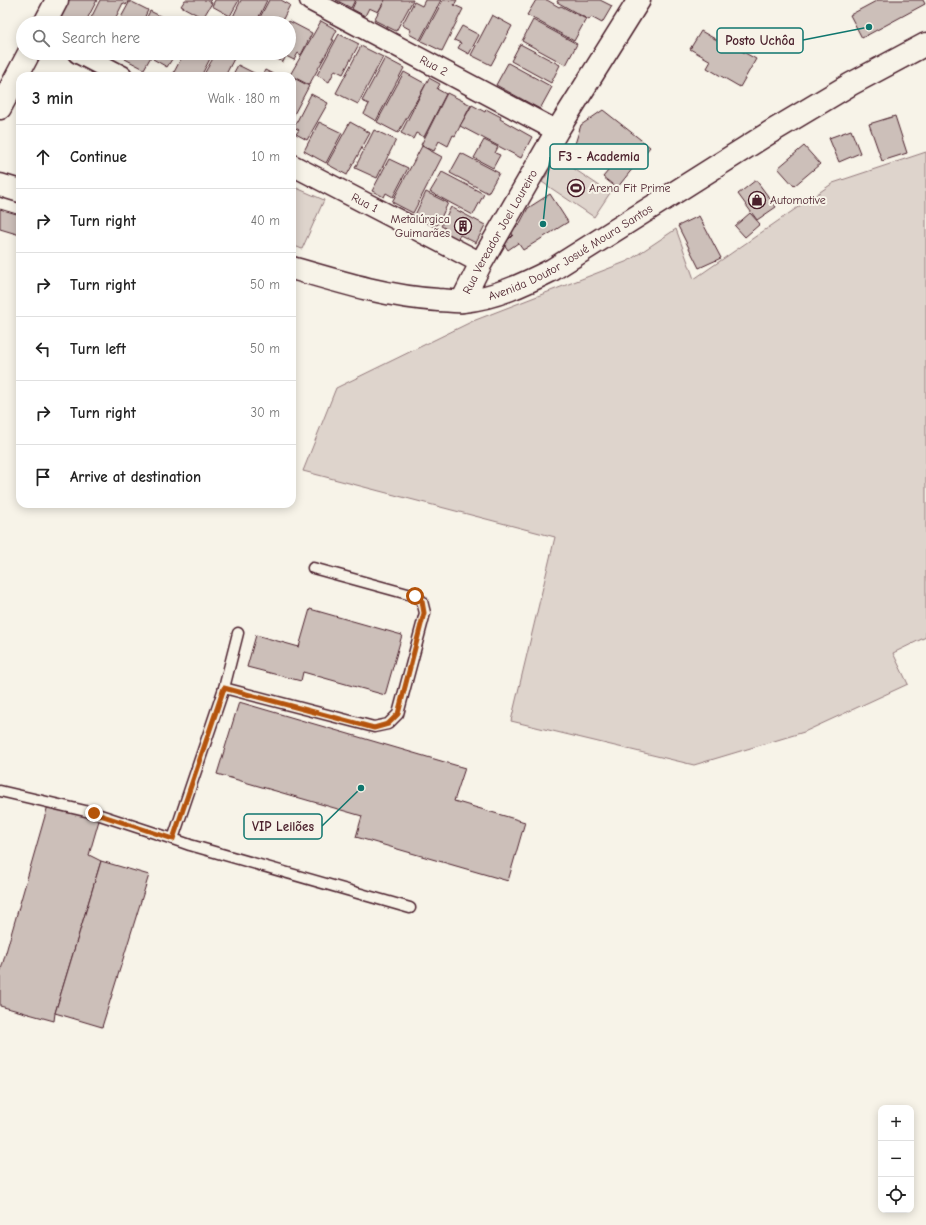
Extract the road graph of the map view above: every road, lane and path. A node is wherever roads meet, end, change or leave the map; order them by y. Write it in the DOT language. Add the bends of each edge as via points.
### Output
graph roads {
  1 [pos="57,0"];
  2 [pos="310,0"];
  3 [pos="638,0"];
  4 [pos="48,16"];
  5 [pos="926,44"];
  6 [pos="25,60"];
  7 [pos="91,60"];
  8 [pos="19,72"];
  9 [pos="114,72"];
  10 [pos="16,78"];
  11 [pos="0,108"];
  12 [pos="557,131"];
  13 [pos="296,167"];
  14 [pos="0,185"];
  15 [pos="16,189"];
  16 [pos="481,263"];
  17 [pos="296,269"];
  18 [pos="462,301"];
  19 [pos="313,568"];
  20 [pos="238,633"];
  21 [pos="224,688"];
  22 [pos="0,791"];
  23 [pos="173,839"];
  24 [pos="410,908"];
  1 -- 4 [label="main road"];
  2 -- 12 [label="street, Rua 2"];
  3 -- 12 [label="main road, Rua Vereador Joel Loureiro"];
  5 -- 18 [label="main road, Avenida Doutor Josué Moura Santos" via="844,88 552,270 517,287"];
  6 -- 8 [label="main road"];
  7 -- 9 [label="street"];
  10 -- 11 [label="main road"];
  12 -- 16 [label="main road, Rua Vereador Joel Loureiro"];
  13 -- 16 [label="street, Rua 1"];
  14 -- 15 [label="main road"];
  16 -- 18 [label="main road, Rua Vereador Joel Loureiro"];
  17 -- 18 [label="main road, Avenida Doutor Josué Moura Santos" via="405,296"];
  19 -- 21 [label="lane" via="415,596 422,601 424,613 398,714 388,724 374,728"];
  20 -- 21 [label="lane"];
  21 -- 23 [label="lane"];
  22 -- 23 [label="lane" via="94,813"];
  23 -- 24 [label="lane"];
}
